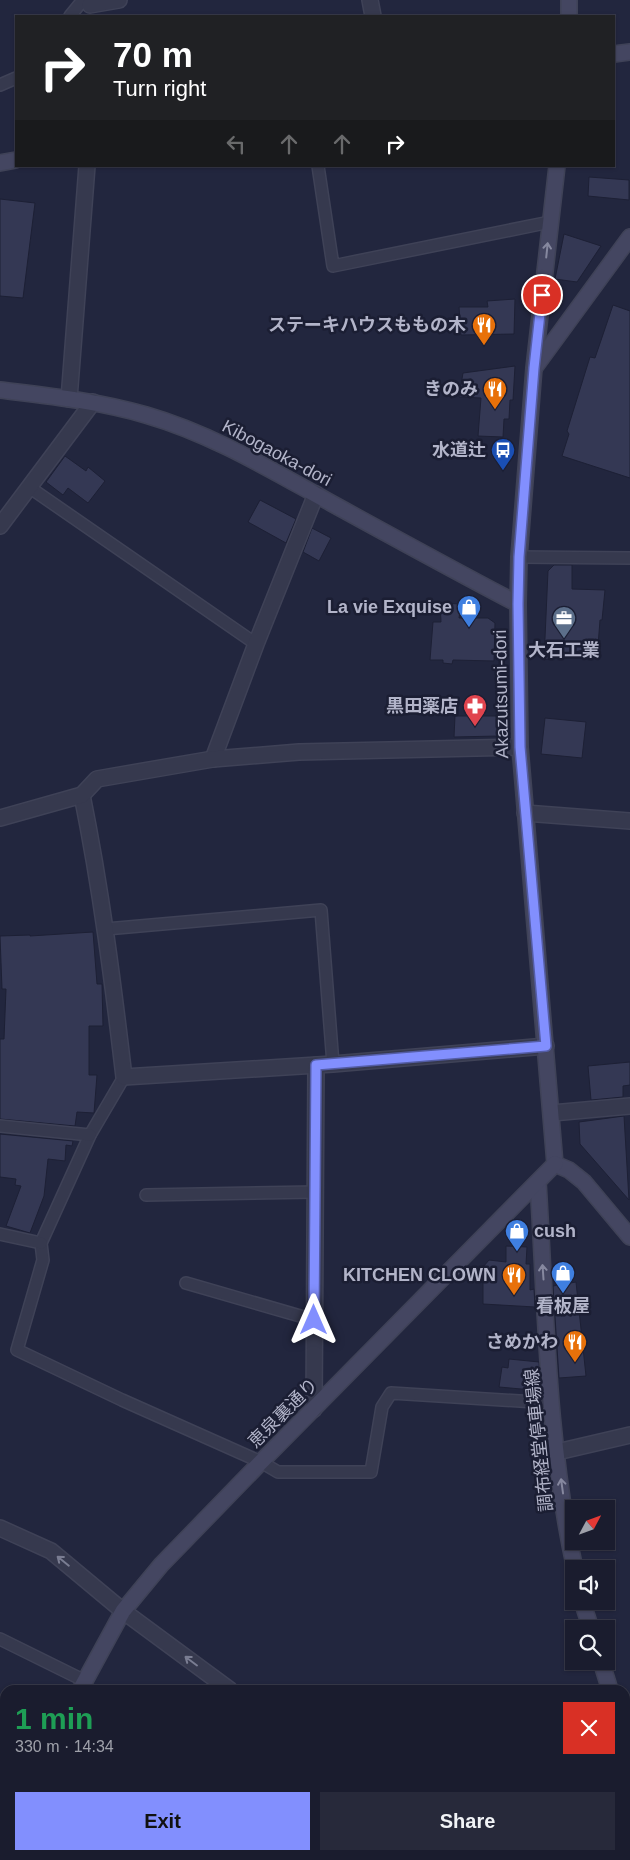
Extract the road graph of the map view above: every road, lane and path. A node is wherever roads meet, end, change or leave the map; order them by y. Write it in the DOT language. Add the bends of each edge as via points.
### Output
graph roads {
  1 [pos="118,0"];
  2 [pos="370,0"];
  3 [pos="569,0"];
  4 [pos="88,5"];
  5 [pos="72,15"];
  6 [pos="373,15"];
  7 [pos="570,15"];
  8 [pos="630,52"];
  9 [pos="615,54"];
  10 [pos="15,78"];
  11 [pos="0,85"];
  12 [pos="15,160"];
  13 [pos="0,163"];
  14 [pos="87,167"];
  15 [pos="318,167"];
  16 [pos="557,167"];
  17 [pos="550,222"];
  18 [pos="629,242"];
  19 [pos="534,368"];
  20 [pos="0,390"];
  21 [pos="69,399"];
  22 [pos="93,402"];
  23 [pos="29,487"];
  24 [pos="316,494"];
  25 [pos="0,526"];
  26 [pos="519,557"];
  27 [pos="630,558"];
  28 [pos="518,604"];
  29 [pos="256,644"];
  30 [pos="520,747"];
  31 [pos="213,759"];
  32 [pos="82,795"];
  33 [pos="525,814"];
  34 [pos="0,818"];
  35 [pos="630,821"];
  36 [pos="106,929"];
  37 [pos="546,1046"];
  38 [pos="333,1064"];
  39 [pos="316,1065"];
  40 [pos="124,1077"];
  41 [pos="630,1106"];
  42 [pos="552,1113"];
  43 [pos="0,1126"];
  44 [pos="90,1135"];
  45 [pos="555,1164"];
  46 [pos="538,1182"];
  47 [pos="315,1192"];
  48 [pos="146,1196"];
  49 [pos="0,1234"];
  50 [pos="630,1237"];
  51 [pos="41,1243"];
  52 [pos="186,1283"];
  53 [pos="314,1320"];
  54 [pos="551,1403"];
  55 [pos="314,1409"];
  56 [pos="630,1435"];
  57 [pos="556,1452"];
  58 [pos="261,1462"];
  59 [pos="0,1528"];
  60 [pos="574,1560"];
  61 [pos="123,1611"];
  62 [pos="0,1639"];
  63 [pos="604,1670"];
  64 [pos="82,1685"];
  65 [pos="223,1685"];
  66 [pos="608,1685"];
  1 -- 4 [label="street"];
  2 -- 6 [label="street"];
  3 -- 7 [label="main road"];
  4 -- 5 [label="lane"];
  8 -- 9 [label="main road"];
  10 -- 11 [label="lane"];
  12 -- 13 [label="main road"];
  14 -- 21 [label="street"];
  15 -- 17 [label="lane" via="332,266"];
  16 -- 17 [label="main road"];
  19 -- 17 [label="main road, one-way"];
  18 -- 19 [label="main road"];
  19 -- 26 [label="main road, Akazutsumi-dori"];
  20 -- 21 [label="main road, Kibogaoka-dori"];
  21 -- 22 [label="main road, Kibogaoka-dori"];
  22 -- 23 [label="street"];
  22 -- 24 [label="main road, Kibogaoka-dori" via="146,415 188,430"];
  23 -- 25 [label="street"];
  23 -- 29 [label="lane"];
  24 -- 28 [label="main road, Kibogaoka-dori"];
  24 -- 29 [label="street"];
  26 -- 27 [label="lane"];
  26 -- 28 [label="main road, Akazutsumi-dori"];
  28 -- 30 [label="main road, Akazutsumi-dori"];
  29 -- 31 [label="street"];
  30 -- 31 [label="street" via="298,752"];
  30 -- 33 [label="main road, Akazutsumi-dori"];
  31 -- 32 [label="street" via="97,779"];
  32 -- 34 [label="street"];
  32 -- 36 [label="street"];
  33 -- 35 [label="street"];
  33 -- 37 [label="main road, Akazutsumi-dori"];
  36 -- 38 [label="lane" via="322,910"];
  36 -- 40 [label="street"];
  37 -- 38 [label="street"];
  37 -- 42 [label="main road, Akazutsumi-dori"];
  38 -- 39 [label="street"];
  39 -- 40 [label="street"];
  39 -- 47 [label="street"];
  40 -- 44 [label="lane"];
  41 -- 42 [label="street"];
  42 -- 45 [label="main road, Akazutsumi-dori"];
  43 -- 44 [label="lane"];
  44 -- 51 [label="lane"];
  45 -- 46 [label="main road"];
  45 -- 50 [label="main road" via="584,1182"];
  54 -- 46 [label="main road, 調布経堂停車場線, one-way"];
  46 -- 55 [label="main road, 恵泉裏通り"];
  47 -- 48 [label="lane"];
  47 -- 53 [label="street"];
  49 -- 51 [label="lane"];
  51 -- 58 [label="lane" via="43,1260 17,1350"];
  52 -- 53 [label="lane"];
  53 -- 55 [label="street"];
  54 -- 57 [label="main road, 調布経堂停車場線"];
  54 -- 58 [label="lane" via="391,1393 382,1407 371,1472 278,1472"];
  55 -- 58 [label="main road, 恵泉裏通り"];
  56 -- 57 [label="street"];
  60 -- 57 [label="main road, 調布経堂停車場線, one-way"];
  58 -- 61 [label="main road, 恵泉裏通り" via="161,1566"];
  61 -- 59 [label="street, one-way" via="51,1551"];
  61 -- 64 [label="main road, 恵泉裏通り"];
  65 -- 61 [label="street, one-way"];
  62 -- 64 [label="lane"];
  63 -- 66 [label="main road"];
}
